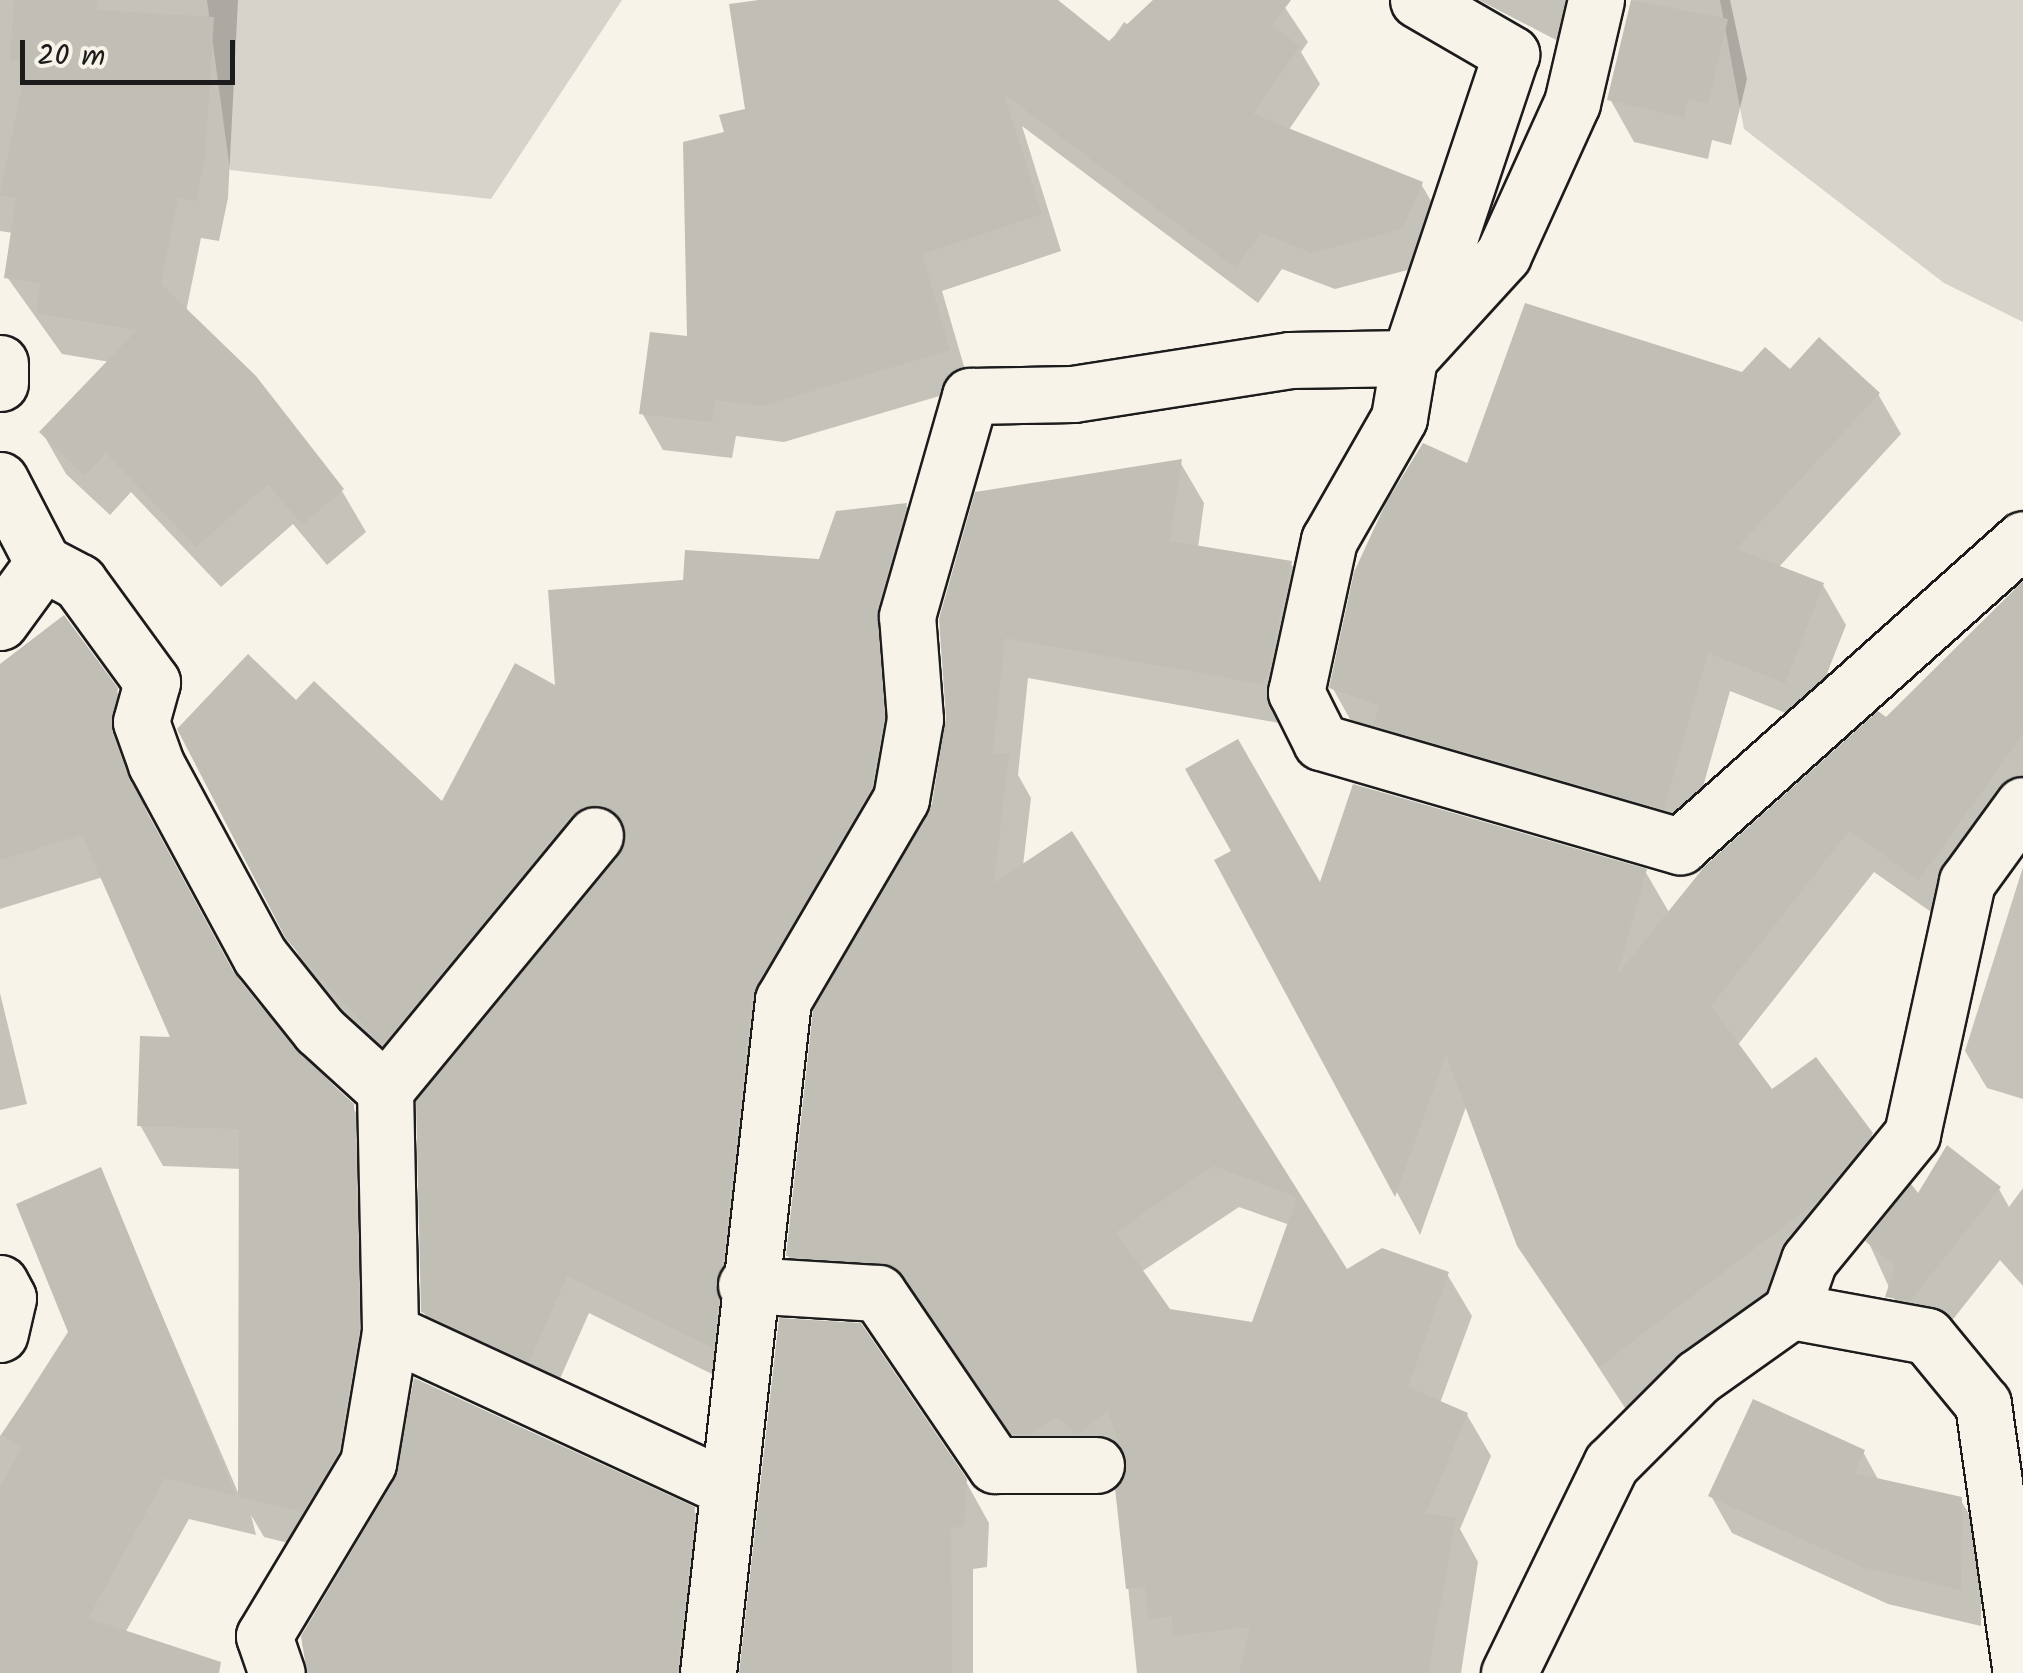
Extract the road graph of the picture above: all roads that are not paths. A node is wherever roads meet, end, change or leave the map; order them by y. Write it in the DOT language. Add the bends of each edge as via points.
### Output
graph roads {
  1 [pos="1418,0"];
  2 [pos="1596,0"];
  3 [pos="1409,358"];
  4 [pos="0,363"];
  5 [pos="0,383"];
  6 [pos="0,480"];
  7 [pos="2023,539"];
  8 [pos="42,563"];
  9 [pos="0,622"];
  10 [pos="2023,805"];
  11 [pos="596,835"];
  12 [pos="386,1090"];
  13 [pos="0,1283"];
  14 [pos="746,1286"];
  15 [pos="1791,1310"];
  16 [pos="390,1332"];
  17 [pos="0,1334"];
  18 [pos="1096,1464"];
  19 [pos="726,1487"];
  20 [pos="278,1673"];
  21 [pos="708,1673"];
  22 [pos="1509,1673"];
  23 [pos="2021,1673"];
  1 -- 3 [label="street" via="1511,54"];
  2 -- 3 [label="street" via="1572,103 1503,256"];
  3 -- 7 [label="street" via="1398,418 1329,540 1296,692 1321,742 1680,846"];
  3 -- 14 [label="street" via="1290,360 1073,394 970,396 908,616 915,719 901,798 783,1000"];
  4 -- 5 [label="street"];
  6 -- 8 [label="street"];
  8 -- 9 [label="street"];
  8 -- 12 [label="street" via="79,582 152,682 141,722 156,764 260,956 319,1030"];
  10 -- 15 [label="street" via="1967,882 1912,1134 1809,1260"];
  11 -- 12 [label="street"];
  12 -- 16 [label="street"];
  13 -- 17 [label="street" via="8,1298"];
  14 -- 18 [label="street" via="878,1293 995,1465"];
  14 -- 19 [label="street"];
  15 -- 22 [label="street" via="1698,1376 1611,1464"];
  15 -- 23 [label="street" via="1927,1336 1983,1404"];
  16 -- 19 [label="street"];
  16 -- 20 [label="street" via="368,1463 264,1636"];
  19 -- 21 [label="street"];
}
